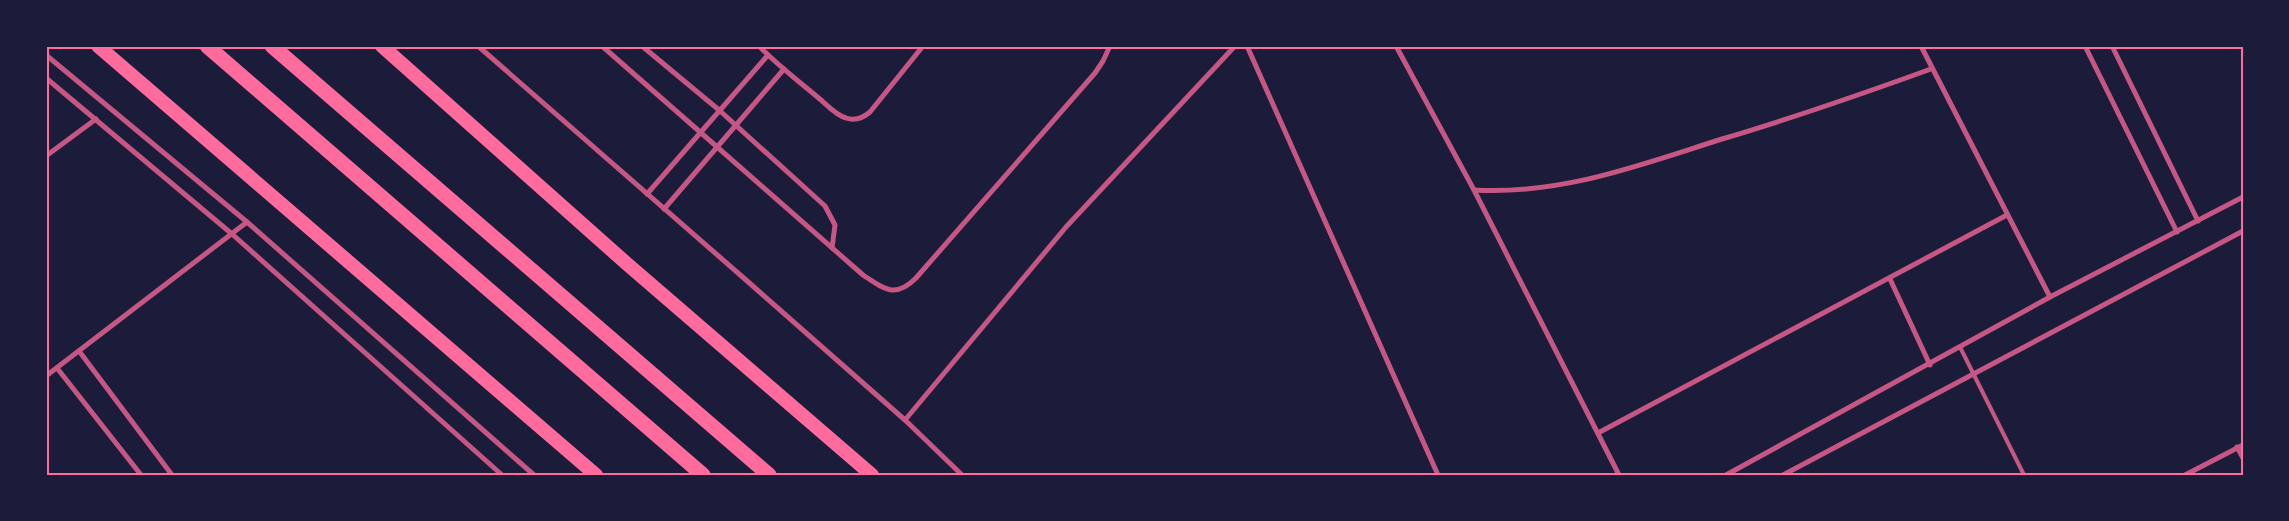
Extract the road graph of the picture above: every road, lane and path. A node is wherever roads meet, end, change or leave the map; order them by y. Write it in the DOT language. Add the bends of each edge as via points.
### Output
graph roads {
  1 [pos="98,46"];
  2 [pos="207,46"];
  3 [pos="272,46"];
  4 [pos="382,46"];
  5 [pos="478,46"];
  6 [pos="602,46"];
  7 [pos="642,46"];
  8 [pos="760,46"];
  9 [pos="923,46"];
  10 [pos="1110,46"];
  11 [pos="1235,46"];
  12 [pos="1247,46"];
  13 [pos="1396,46"];
  14 [pos="1921,46"];
  15 [pos="2085,46"];
  16 [pos="2112,46"];
  17 [pos="46,54"];
  18 [pos="768,55"];
  19 [pos="1931,69"];
  20 [pos="784,70"];
  21 [pos="46,78"];
  22 [pos="719,110"];
  23 [pos="96,119"];
  24 [pos="735,126"];
  25 [pos="701,132"];
  26 [pos="717,146"];
  27 [pos="46,156"];
  28 [pos="1474,190"];
  29 [pos="647,194"];
  30 [pos="2243,197"];
  31 [pos="664,208"];
  32 [pos="2007,215"];
  33 [pos="2198,221"];
  34 [pos="247,222"];
  35 [pos="2243,231"];
  36 [pos="2177,232"];
  37 [pos="232,234"];
  38 [pos="832,248"];
  39 [pos="1890,279"];
  40 [pos="2050,297"];
  41 [pos="1960,348"];
  42 [pos="79,351"];
  43 [pos="1930,365"];
  44 [pos="57,368"];
  45 [pos="1973,374"];
  46 [pos="46,376"];
  47 [pos="904,420"];
  48 [pos="1598,433"];
  49 [pos="2240,446"];
  50 [pos="2243,458"];
  51 [pos="141,475"];
  52 [pos="172,475"];
  53 [pos="502,475"];
  54 [pos="534,475"];
  55 [pos="596,475"];
  56 [pos="703,475"];
  57 [pos="769,475"];
  58 [pos="872,475"];
  59 [pos="962,475"];
  60 [pos="1438,475"];
  61 [pos="1619,475"];
  62 [pos="1726,475"];
  63 [pos="1783,475"];
  64 [pos="2024,475"];
  65 [pos="2185,475"];
  1 -- 55 [label="highway"];
  2 -- 56 [label="highway"];
  3 -- 57 [label="highway"];
  4 -- 58 [label="highway" via="626,263"];
  5 -- 29 [label="street"];
  6 -- 25 [label="street"];
  7 -- 22 [label="street"];
  8 -- 18 [label="street"];
  9 -- 20 [label="street" via="870,112 859,118 840,116"];
  10 -- 38 [label="street" via="1095,72 904,289 894,291 878,286"];
  11 -- 47 [label="street" via="1066,226"];
  12 -- 60 [label="street"];
  13 -- 28 [label="street"];
  14 -- 19 [label="street"];
  15 -- 36 [label="street"];
  16 -- 33 [label="street"];
  17 -- 34 [label="street"];
  18 -- 20 [label="street"];
  18 -- 22 [label="street"];
  19 -- 28 [label="street" via="1812,112 1600,178 1529,189"];
  19 -- 32 [label="street"];
  20 -- 24 [label="street"];
  21 -- 23 [label="street"];
  22 -- 24 [label="street"];
  22 -- 25 [label="street"];
  23 -- 27 [label="street"];
  23 -- 37 [label="street"];
  24 -- 26 [label="street"];
  24 -- 38 [label="street" via="825,206 834,225"];
  25 -- 26 [label="street"];
  25 -- 29 [label="street"];
  26 -- 31 [label="street"];
  26 -- 38 [label="street"];
  28 -- 48 [label="street"];
  29 -- 31 [label="street"];
  30 -- 33 [label="street"];
  31 -- 47 [label="street"];
  32 -- 39 [label="street"];
  32 -- 40 [label="street"];
  33 -- 36 [label="street"];
  34 -- 37 [label="street"];
  34 -- 54 [label="street"];
  35 -- 45 [label="street"];
  36 -- 40 [label="street"];
  37 -- 42 [label="street"];
  37 -- 53 [label="street"];
  39 -- 43 [label="street"];
  39 -- 48 [label="street"];
  40 -- 41 [label="street"];
  41 -- 43 [label="street"];
  41 -- 45 [label="lane"];
  42 -- 44 [label="street"];
  42 -- 52 [label="street"];
  43 -- 62 [label="street"];
  44 -- 46 [label="street"];
  44 -- 51 [label="street"];
  45 -- 63 [label="street"];
  45 -- 64 [label="lane"];
  47 -- 59 [label="street"];
  48 -- 61 [label="street"];
  49 -- 50 [label="street"];
  49 -- 65 [label="street"];
}
